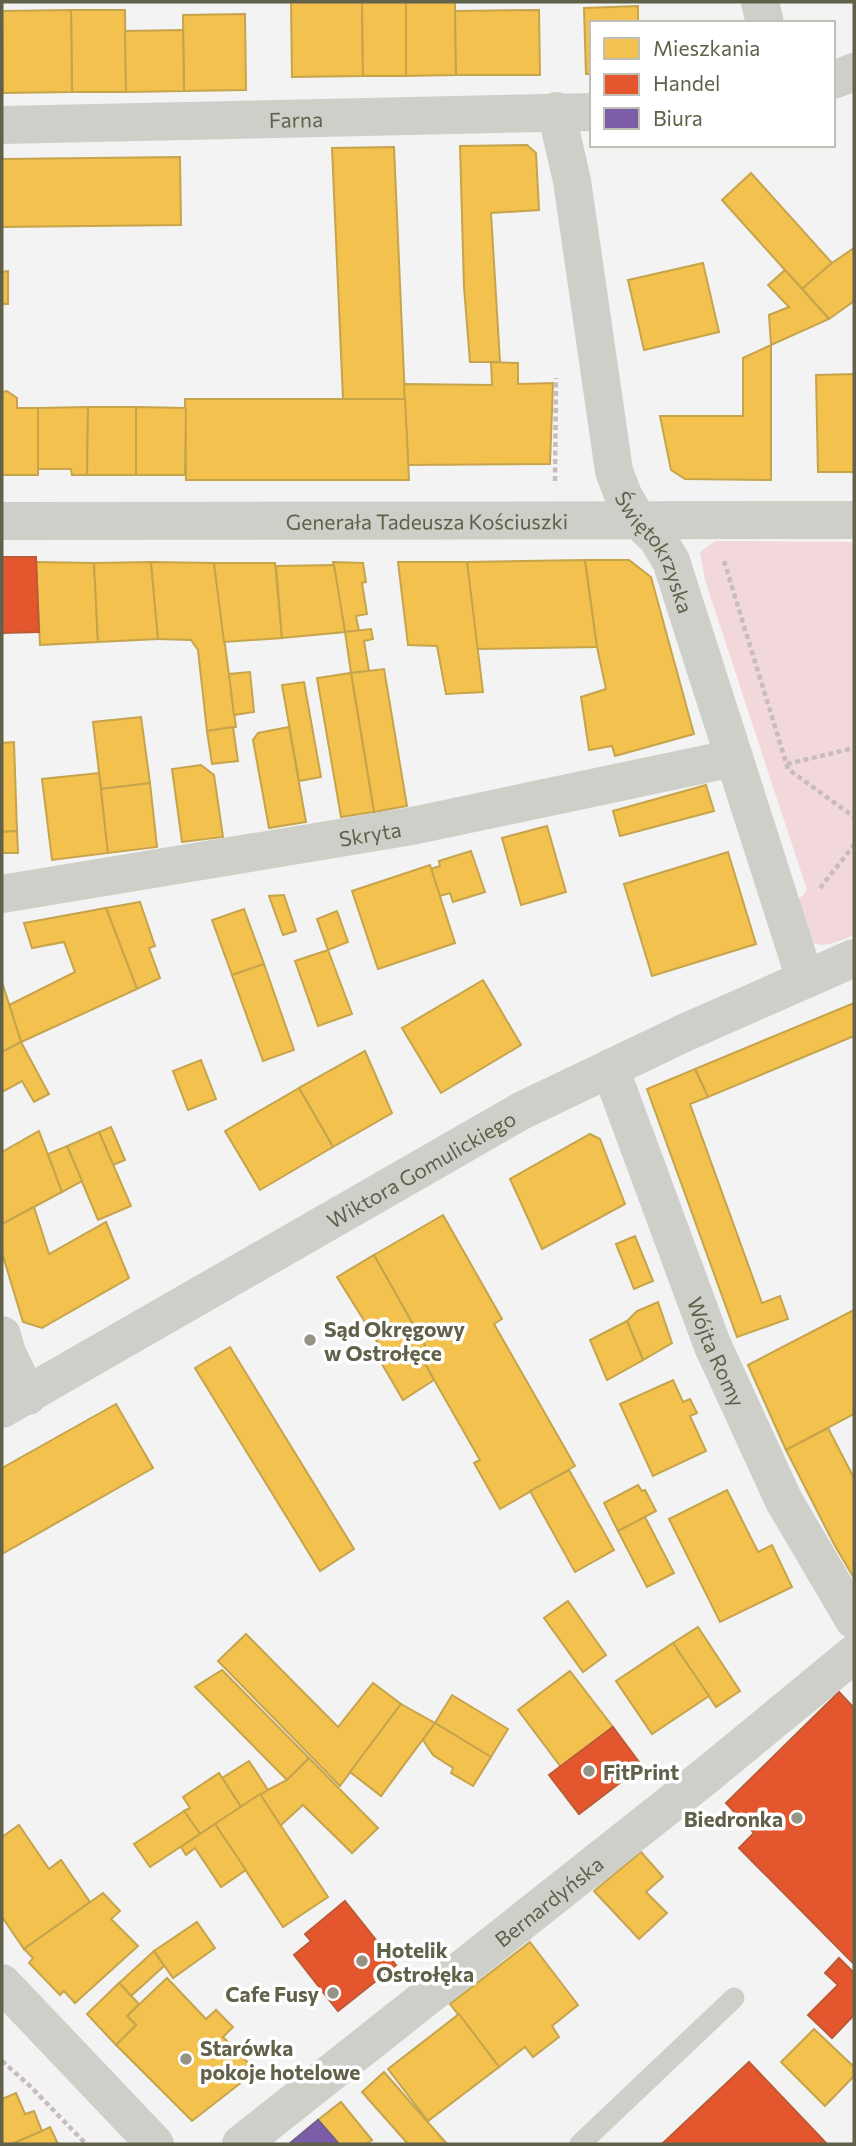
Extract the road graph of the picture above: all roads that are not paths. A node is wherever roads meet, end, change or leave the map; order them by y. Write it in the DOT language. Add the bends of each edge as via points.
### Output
graph roads {
  1 [pos="760,2"];
  2 [pos="765,21"];
  3 [pos="854,72"];
  4 [pos="835,79"];
  5 [pos="574,111"];
  6 [pos="2,125"];
  7 [pos="637,519"];
  8 [pos="854,520"];
  9 [pos="2,521"];
  10 [pos="734,758"];
  11 [pos="2,894"];
  12 [pos="854,958"];
  13 [pos="805,979"];
  14 [pos="610,1068"];
  15 [pos="2,1335"];
  16 [pos="15,1402"];
  17 [pos="854,1619"];
  18 [pos="854,1654"];
  19 [pos="2,1983"];
  20 [pos="734,1998"];
  21 [pos="155,2144"];
  22 [pos="241,2144"];
  23 [pos="580,2144"];
  1 -- 2 [label="street"];
  3 -- 4 [label="street"];
  5 -- 6 [label="street, Farna"];
  5 -- 7 [label="street, Świętokrzyska" via="572,181 614,471"];
  7 -- 8 [label="street, Generała Tadeusza Kościuszki"];
  7 -- 9 [label="street, Generała Tadeusza Kościuszki"];
  7 -- 10 [label="street, Świętokrzyska" via="657,538 671,561"];
  10 -- 11 [label="street, Skryta" via="412,826"];
  10 -- 13 [label="street, Świętokrzyska"];
  12 -- 13 [label="street, Wiktora Gomulickiego"];
  13 -- 14 [label="street, Wiktora Gomulickiego"];
  14 -- 16 [label="street, Wiktora Gomulickiego" via="521,1111"];
  14 -- 17 [label="street, Wójta Romy" via="722,1367 784,1502"];
  15 -- 16 [label="street"];
  18 -- 22 [label="street, Bernardyńska"];
  19 -- 21 [label="street"];
  20 -- 23 [label="lane"];
}
